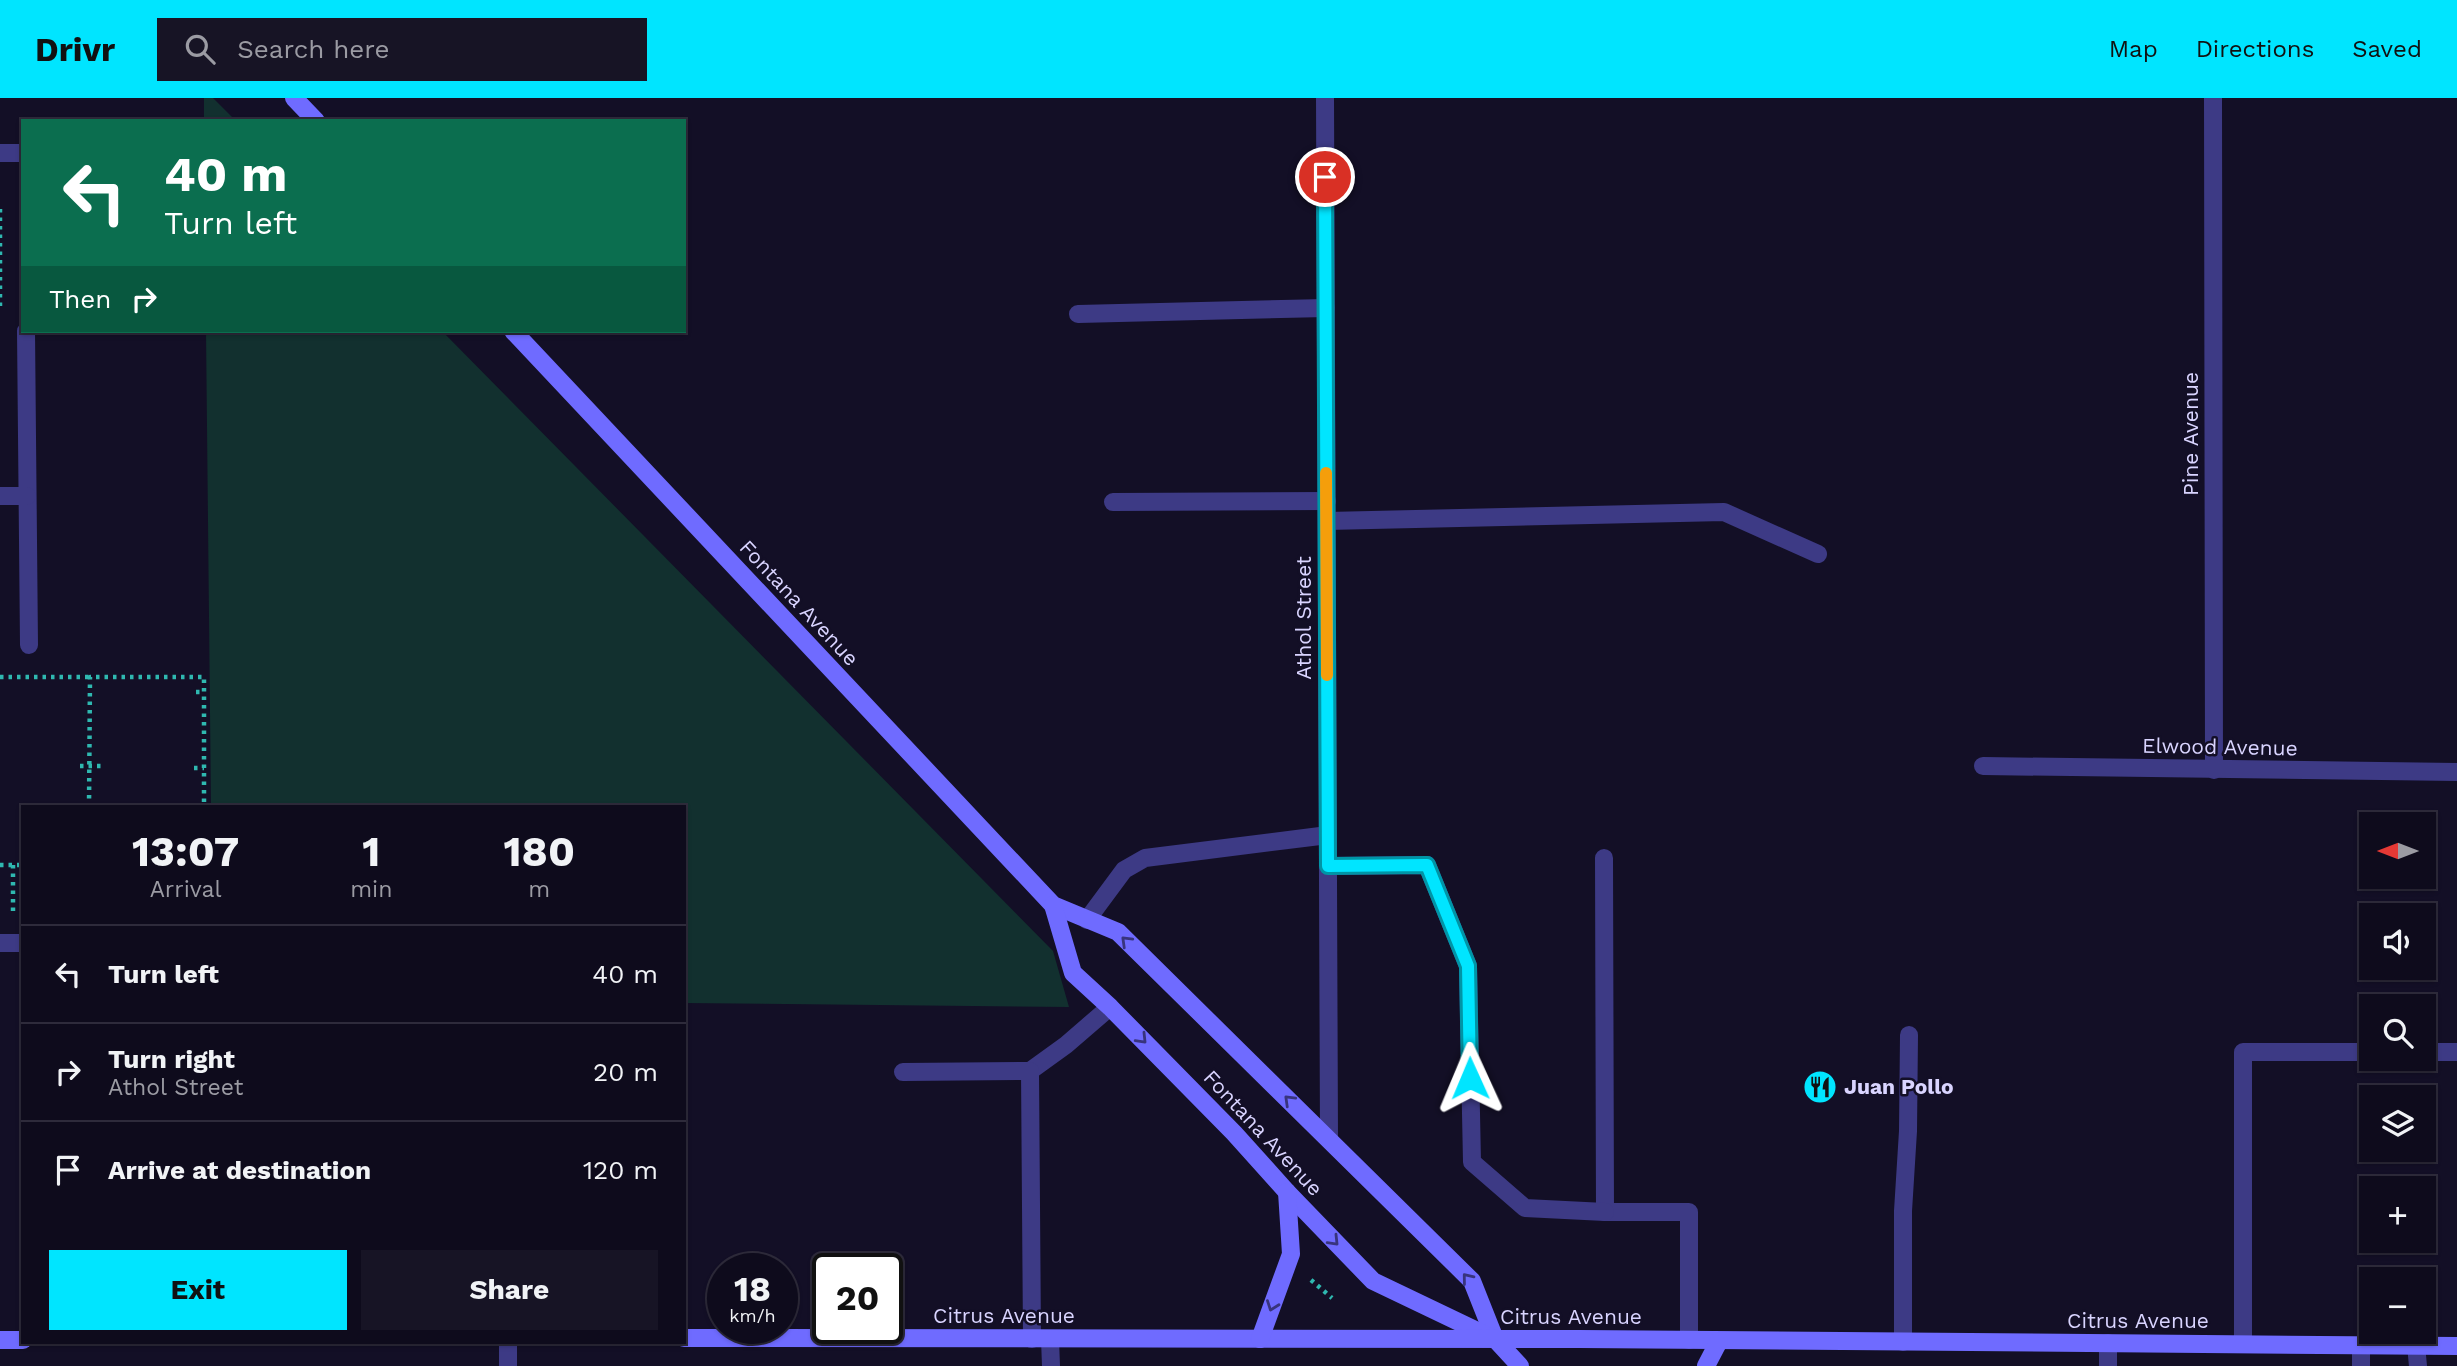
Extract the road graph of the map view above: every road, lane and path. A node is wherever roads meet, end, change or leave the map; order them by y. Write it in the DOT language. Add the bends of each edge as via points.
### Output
graph roads {
  1 [pos="294,98"];
  2 [pos="1325,98"];
  3 [pos="2213,98"];
  4 [pos="314,119"];
  5 [pos="0,153"];
  6 [pos="21,153"];
  7 [pos="0,209"];
  8 [pos="1326,307"];
  9 [pos="0,308"];
  10 [pos="1078,314"];
  11 [pos="26,333"];
  12 [pos="515,333"];
  13 [pos="0,496"];
  14 [pos="27,496"];
  15 [pos="1326,501"];
  16 [pos="1113,502"];
  17 [pos="1326,521"];
  18 [pos="1818,554"];
  19 [pos="29,645"];
  20 [pos="0,677"];
  21 [pos="90,677"];
  22 [pos="197,692"];
  23 [pos="204,692"];
  24 [pos="80,766"];
  25 [pos="89,766"];
  26 [pos="103,766"];
  27 [pos="1983,766"];
  28 [pos="194,768"];
  29 [pos="204,768"];
  30 [pos="2214,769"];
  31 [pos="2457,772"];
  32 [pos="89,805"];
  33 [pos="204,805"];
  34 [pos="1328,835"];
  35 [pos="1604,858"];
  36 [pos="0,864"];
  37 [pos="13,864"];
  38 [pos="21,864"];
  39 [pos="1328,866"];
  40 [pos="1053,905"];
  41 [pos="13,916"];
  42 [pos="1087,920"];
  43 [pos="0,943"];
  44 [pos="21,943"];
  45 [pos="1110,1007"];
  46 [pos="1909,1035"];
  47 [pos="2359,1052"];
  48 [pos="2436,1052"];
  49 [pos="2457,1052"];
  50 [pos="1030,1071"];
  51 [pos="902,1072"];
  52 [pos="1329,1139"];
  53 [pos="1287,1192"];
  54 [pos="1605,1212"];
  55 [pos="1311,1280"];
  56 [pos="1334,1283"];
  57 [pos="1321,1287"];
  58 [pos="1332,1298"];
  59 [pos="686,1338"];
  60 [pos="1041,1339"];
  61 [pos="1260,1339"];
  62 [pos="1495,1339"];
  63 [pos="0,1340"];
  64 [pos="21,1340"];
  65 [pos="1689,1340"];
  66 [pos="1719,1341"];
  67 [pos="1903,1342"];
  68 [pos="2108,1343"];
  69 [pos="508,1344"];
  70 [pos="2243,1344"];
  71 [pos="2361,1345"];
  72 [pos="2416,1345"];
  73 [pos="2457,1346"];
  74 [pos="508,1366"];
  75 [pos="1051,1366"];
  76 [pos="1520,1366"];
  77 [pos="1706,1366"];
  78 [pos="2108,1366"];
  79 [pos="2361,1366"];
  80 [pos="2417,1366"];
  1 -- 4 [label="main road"];
  2 -- 8 [label="street, Athol Street"];
  3 -- 30 [label="street, Pine Avenue"];
  5 -- 6 [label="street"];
  7 -- 9 [label="path"];
  8 -- 10 [label="street"];
  8 -- 15 [label="street, Athol Street"];
  11 -- 14 [label="street"];
  12 -- 40 [label="main road, Fontana Avenue"];
  13 -- 14 [label="street"];
  14 -- 19 [label="street"];
  15 -- 16 [label="street"];
  15 -- 17 [label="street, Athol Street"];
  17 -- 18 [label="street" via="1724,512"];
  17 -- 34 [label="street, Athol Street"];
  20 -- 21 [label="path"];
  21 -- 23 [label="path" via="204,677"];
  21 -- 25 [label="path"];
  22 -- 23 [label="path"];
  23 -- 29 [label="path"];
  24 -- 25 [label="path"];
  25 -- 26 [label="path"];
  25 -- 32 [label="path"];
  27 -- 30 [label="street, Elwood Avenue"];
  28 -- 29 [label="path"];
  29 -- 33 [label="path"];
  30 -- 31 [label="street, Elwood Avenue"];
  34 -- 39 [label="street, Athol Street"];
  34 -- 42 [label="street" via="1145,858 1124,870"];
  35 -- 54 [label="street"];
  36 -- 37 [label="path"];
  37 -- 38 [label="path"];
  37 -- 41 [label="path"];
  39 -- 52 [label="street, Athol Street"];
  39 -- 54 [label="street" via="1427,865 1468,966 1472,1162 1525,1208"];
  40 -- 42 [label="main road, Fontana Avenue"];
  40 -- 45 [label="main road, Fontana Avenue" via="1073,973"];
  52 -- 42 [label="main road, Fontana Avenue, one-way" via="1118,932"];
  43 -- 44 [label="street"];
  45 -- 50 [label="street"];
  45 -- 53 [label="main road, Fontana Avenue, one-way"];
  46 -- 67 [label="street"];
  47 -- 70 [label="street" via="2243,1052"];
  48 -- 49 [label="street"];
  50 -- 51 [label="street"];
  50 -- 60 [label="street"];
  62 -- 52 [label="main road, Fontana Avenue, one-way" via="1472,1281"];
  53 -- 61 [label="main road, one-way" via="1291,1254"];
  53 -- 62 [label="main road, Fontana Avenue, one-way" via="1373,1281"];
  54 -- 65 [label="street" via="1689,1212"];
  55 -- 57 [label="path"];
  56 -- 57 [label="path"];
  57 -- 58 [label="path"];
  59 -- 60 [label="main road, Citrus Avenue"];
  60 -- 61 [label="main road, Citrus Avenue"];
  60 -- 75 [label="street"];
  61 -- 62 [label="main road, Citrus Avenue"];
  62 -- 65 [label="main road, Citrus Avenue"];
  62 -- 76 [label="main road, Fontana Avenue"];
  63 -- 64 [label="main road"];
  65 -- 66 [label="main road, Citrus Avenue"];
  66 -- 67 [label="main road, Citrus Avenue"];
  66 -- 77 [label="main road"];
  67 -- 68 [label="main road, Citrus Avenue"];
  68 -- 70 [label="main road, Citrus Avenue"];
  68 -- 78 [label="street"];
  69 -- 74 [label="street"];
  70 -- 71 [label="main road, Citrus Avenue"];
  71 -- 72 [label="main road, Citrus Avenue"];
  71 -- 79 [label="street"];
  72 -- 73 [label="main road, Citrus Avenue"];
  72 -- 80 [label="street"];
}
